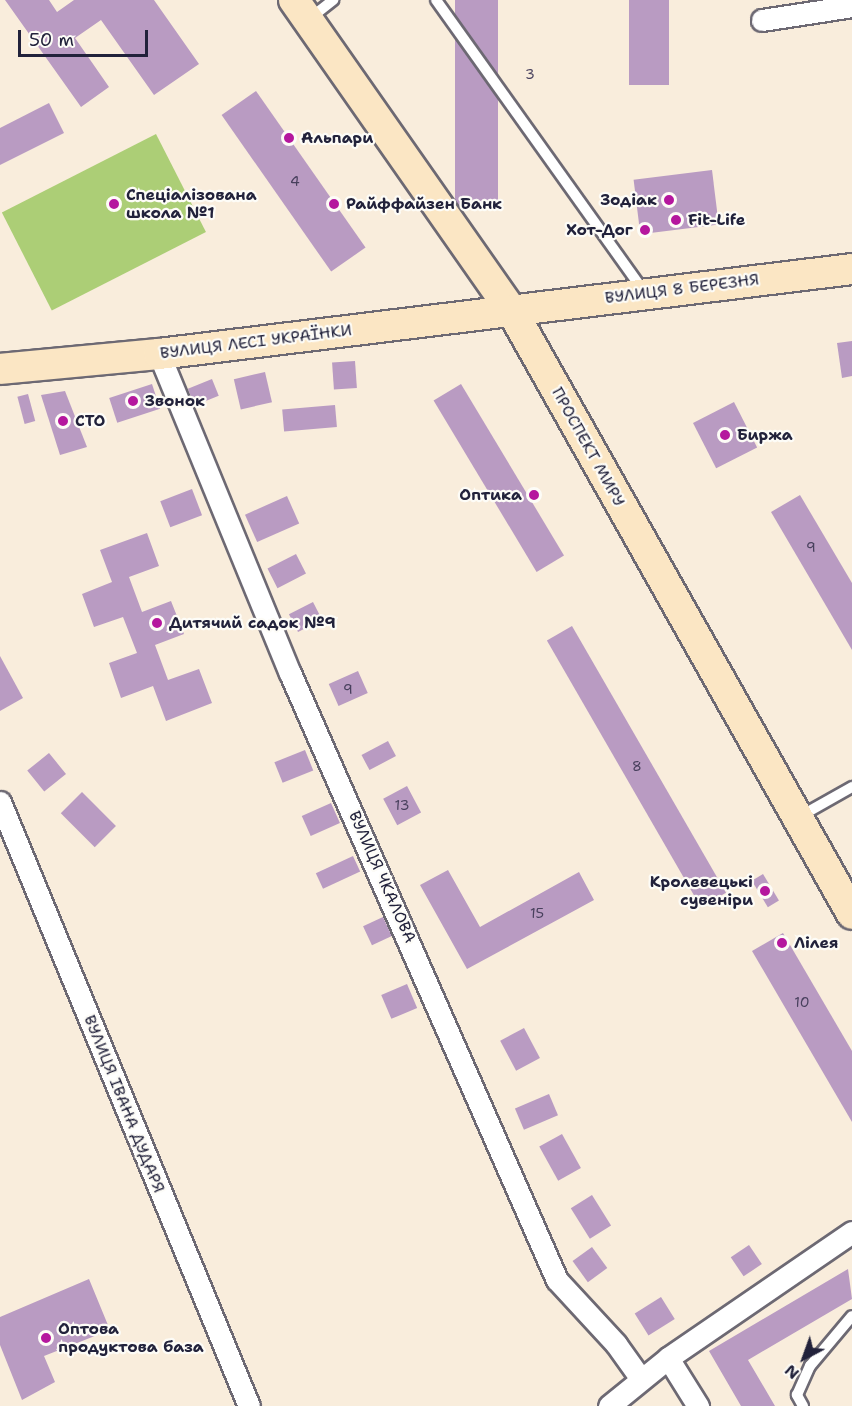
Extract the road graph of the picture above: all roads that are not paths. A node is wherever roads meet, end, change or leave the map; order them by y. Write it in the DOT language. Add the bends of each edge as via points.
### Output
graph roads {
  1 [pos="333,0"];
  2 [pos="436,0"];
  3 [pos="852,6"];
  4 [pos="301,10"];
  5 [pos="762,20"];
  6 [pos="852,269"];
  7 [pos="645,292"];
  8 [pos="512,311"];
  9 [pos="159,354"];
  10 [pos="0,369"];
  11 [pos="852,788"];
  12 [pos="0,802"];
  13 [pos="796,819"];
  14 [pos="852,914"];
  15 [pos="852,1232"];
  16 [pos="852,1316"];
  17 [pos="668,1358"];
  18 [pos="641,1379"];
  19 [pos="249,1406"];
  20 [pos="609,1406"];
  21 [pos="698,1406"];
  22 [pos="803,1406"];
  1 -- 4 [label="lane"];
  2 -- 7 [label="lane"];
  3 -- 5 [label="street"];
  4 -- 8 [label="street, ПРОСПЕКТ МИРУ"];
  6 -- 7 [label="street, ВУЛИЦЯ 8 БЕРЕЗНЯ"];
  7 -- 8 [label="street, ВУЛИЦЯ 8 БЕРЕЗНЯ"];
  8 -- 9 [label="street, ВУЛИЦЯ ЛЕСІ УКРАЇНКИ"];
  8 -- 13 [label="street, ПРОСПЕКТ МИРУ"];
  9 -- 10 [label="street, ВУЛИЦЯ ЛЕСІ УКРАЇНКИ"];
  9 -- 18 [label="street, ВУЛИЦЯ ЧКАЛОВА" via="290,673 557,1280 616,1344"];
  11 -- 13 [label="lane"];
  12 -- 19 [label="street, ВУЛИЦЯ ІВАНА ДУДАРЯ"];
  13 -- 14 [label="street, ПРОСПЕКТ МИРУ"];
  15 -- 17 [label="street"];
  16 -- 22 [label="lane" via="810,1366 797,1395"];
  17 -- 18 [label="street"];
  17 -- 21 [label="street"];
  18 -- 20 [label="street"];
}
